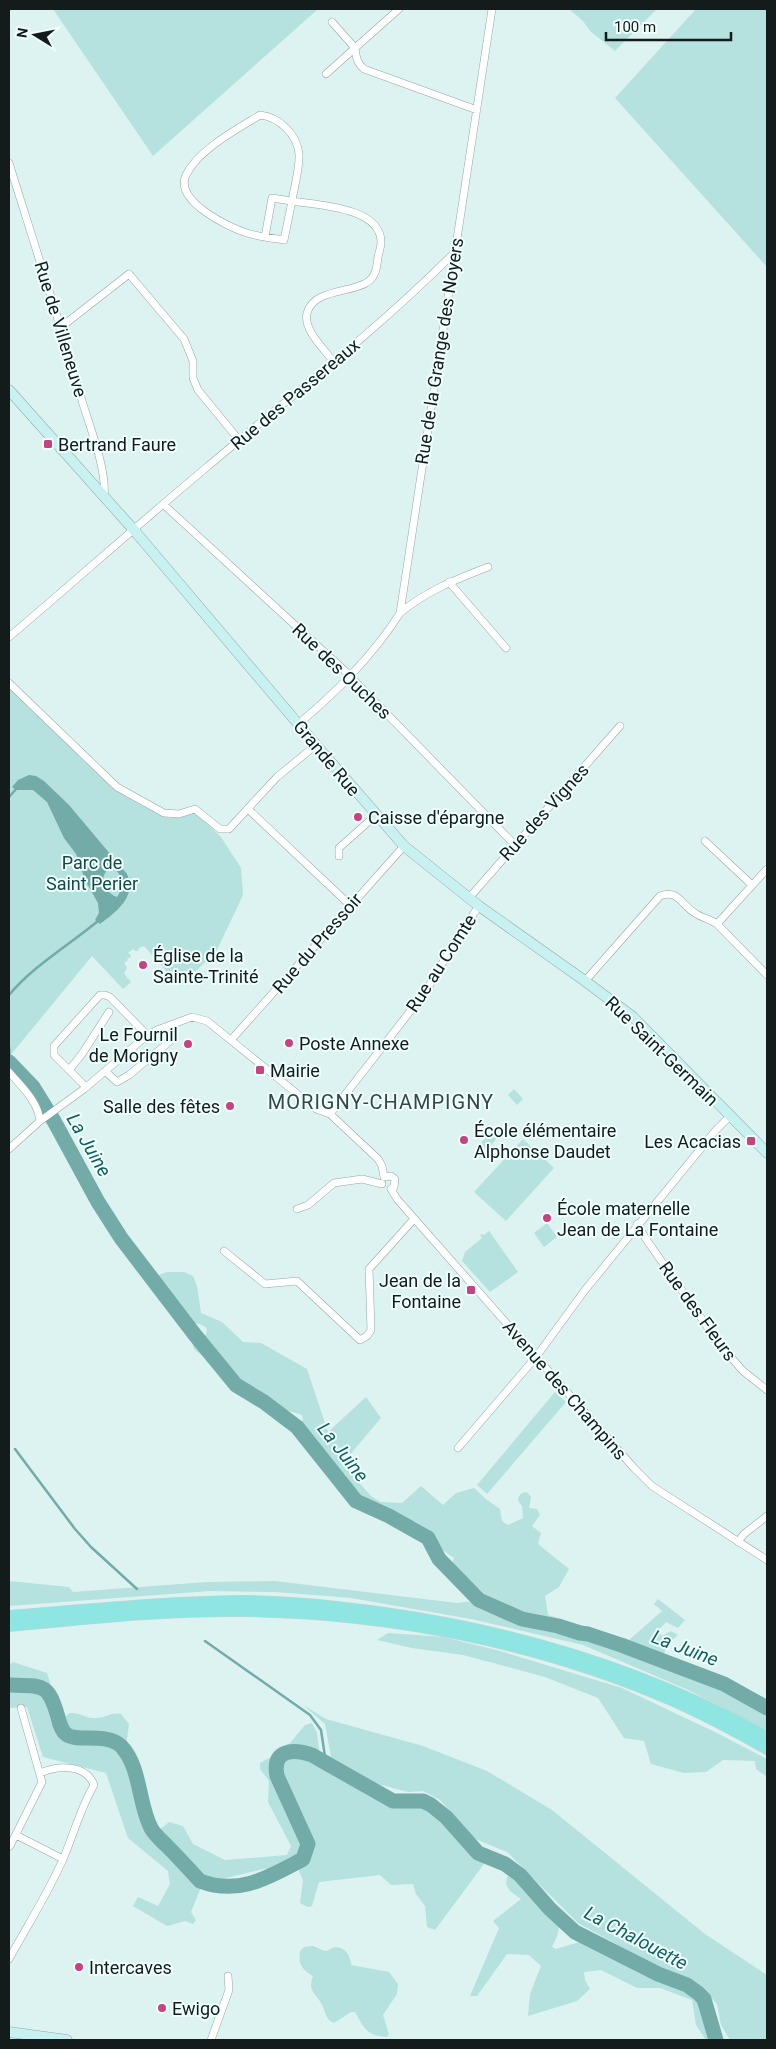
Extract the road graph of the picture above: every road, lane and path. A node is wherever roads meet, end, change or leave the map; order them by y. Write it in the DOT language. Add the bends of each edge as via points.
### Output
graph roads {
  1 [pos="399,9"];
  2 [pos="492,9"];
  3 [pos="332,22"];
  4 [pos="355,48"];
  5 [pos="326,74"];
  6 [pos="477,110"];
  7 [pos="9,163"];
  8 [pos="292,201"];
  9 [pos="265,237"];
  10 [pos="453,253"];
  11 [pos="61,327"];
  12 [pos="334,362"];
  13 [pos="9,390"];
  14 [pos="239,440"];
  15 [pos="104,497"];
  16 [pos="163,504"];
  17 [pos="132,529"];
  18 [pos="488,566"];
  19 [pos="449,582"];
  20 [pos="400,613"];
  21 [pos="9,638"];
  22 [pos="506,648"];
  23 [pos="349,676"];
  24 [pos="9,683"];
  25 [pos="298,724"];
  26 [pos="620,726"];
  27 [pos="316,745"];
  28 [pos="248,810"];
  29 [pos="376,816"];
  30 [pos="705,840"];
  31 [pos="514,844"];
  32 [pos="404,846"];
  33 [pos="339,856"];
  34 [pos="767,869"];
  35 [pos="752,885"];
  36 [pos="469,898"];
  37 [pos="351,906"];
  38 [pos="479,906"];
  39 [pos="717,924"];
  40 [pos="550,957"];
  41 [pos="767,975"];
  42 [pos="585,981"];
  43 [pos="109,1012"];
  44 [pos="170,1026"];
  45 [pos="148,1036"];
  46 [pos="231,1040"];
  47 [pos="69,1070"];
  48 [pos="105,1071"];
  49 [pos="9,1072"];
  50 [pos="86,1087"];
  51 [pos="330,1114"];
  52 [pos="730,1116"];
  53 [pos="41,1119"];
  54 [pos="9,1149"];
  55 [pos="767,1152"];
  56 [pos="383,1180"];
  57 [pos="391,1189"];
  58 [pos="298,1210"];
  59 [pos="414,1219"];
  60 [pos="637,1224"];
  61 [pos="224,1250"];
  62 [pos="536,1357"];
  63 [pos="767,1390"];
  64 [pos="458,1448"];
  65 [pos="767,1516"];
  66 [pos="738,1542"];
  67 [pos="767,1560"];
  68 [pos="9,1616"];
  69 [pos="9,1626"];
  70 [pos="21,1708"];
  71 [pos="767,1737"];
  72 [pos="767,1749"];
  73 [pos="40,1773"];
  74 [pos="16,1835"];
  75 [pos="10,1846"];
  76 [pos="63,1859"];
  77 [pos="9,1959"];
  78 [pos="228,1976"];
  79 [pos="9,2032"];
  80 [pos="66,2040"];
  81 [pos="211,2040"];
  1 -- 4 [label="street"];
  2 -- 6 [label="street, Rue de la Grange des Noyers"];
  3 -- 4 [label="street"];
  4 -- 5 [label="street"];
  4 -- 6 [label="street" via="359,64 364,69"];
  6 -- 10 [label="street, Rue de la Grange des Noyers"];
  7 -- 11 [label="street, Rue de Villeneuve"];
  8 -- 9 [label="street" via="284,240"];
  8 -- 9 [label="street" via="272,198"];
  8 -- 9 [label="street" via="299,154 284,125 269,116 260,115 220,139 192,166 184,185 193,201 216,219 248,234"];
  8 -- 12 [label="street" via="354,212 368,218 378,229 381,241 373,277 366,284 322,297 309,307 308,325"];
  10 -- 12 [label="street, Rue des Passereaux"];
  10 -- 20 [label="street, Rue de la Grange des Noyers"];
  11 -- 14 [label="street" via="129,274 184,339 193,361 193,378 198,390"];
  11 -- 15 [label="street, Rue de Villeneuve" via="105,483"];
  12 -- 14 [label="street, Rue des Passereaux"];
  13 -- 15 [label="main road, Grande Rue"];
  14 -- 16 [label="street, Rue des Passereaux"];
  15 -- 17 [label="main road, Grande Rue"];
  16 -- 17 [label="street, Rue des Passereaux"];
  16 -- 23 [label="street, Rue des Ouches"];
  17 -- 21 [label="street, Rue des Passereaux"];
  17 -- 25 [label="main road, Grande Rue"];
  18 -- 19 [label="street"];
  19 -- 20 [label="street"];
  19 -- 22 [label="street"];
  20 -- 23 [label="street, Rue de la Grange des Noyers" via="385,636"];
  23 -- 25 [label="street, Rue de la Grange des Noyers"];
  23 -- 31 [label="street, Rue des Ouches"];
  24 -- 28 [label="street" via="117,788 146,804 171,815 195,809 225,830"];
  25 -- 27 [label="main road, Grande Rue"];
  26 -- 31 [label="street, Rue des Vignes"];
  27 -- 28 [label="street" via="277,777"];
  27 -- 29 [label="main road, Grande Rue"];
  28 -- 37 [label="street"];
  29 -- 32 [label="main road, Grande Rue"];
  29 -- 33 [label="street" via="339,848"];
  30 -- 35 [label="street"];
  31 -- 36 [label="street, Rue des Vignes"];
  32 -- 36 [label="main road, Grande Rue"];
  32 -- 37 [label="street, Rue du Pressoir"];
  34 -- 35 [label="street"];
  35 -- 39 [label="street"];
  36 -- 38 [label="main road, Grande Rue"];
  37 -- 46 [label="street, Rue du Pressoir"];
  38 -- 40 [label="main road, Grande Rue"];
  38 -- 51 [label="street, Rue au Comte" via="426,991"];
  39 -- 41 [label="street"];
  39 -- 42 [label="street" via="696,914 675,895 660,896"];
  40 -- 42 [label="main road, Rue Saint-Germain"];
  42 -- 52 [label="main road, Rue Saint-Germain" via="633,1018"];
  43 -- 47 [label="street"];
  44 -- 45 [label="street"];
  44 -- 46 [label="street" via="192,1017 207,1021"];
  44 -- 48 [label="street" via="169,1042 129,1075 117,1082"];
  45 -- 47 [label="street" via="110,997 100,996 54,1046 54,1055"];
  45 -- 48 [label="street"];
  46 -- 51 [label="street" via="316,1109"];
  47 -- 50 [label="street"];
  48 -- 50 [label="street"];
  49 -- 53 [label="street" via="28,1093"];
  50 -- 53 [label="street"];
  51 -- 56 [label="street" via="378,1159"];
  52 -- 55 [label="main road, Rue Saint-Germain"];
  52 -- 60 [label="street"];
  53 -- 54 [label="street"];
  56 -- 57 [label="street" via="384,1188"];
  56 -- 57 [label="street" via="391,1176 395,1179"];
  56 -- 58 [label="street" via="334,1183"];
  57 -- 59 [label="street, Avenue des Champins"];
  59 -- 61 [label="street" via="369,1269 371,1330 360,1340 297,1281 265,1284"];
  59 -- 62 [label="street, Avenue des Champins"];
  60 -- 62 [label="street"];
  60 -- 63 [label="street, Rue des Fleurs" via="720,1345 743,1371"];
  62 -- 64 [label="street"];
  62 -- 66 [label="street, Avenue des Champins" via="652,1486"];
  65 -- 66 [label="street"];
  66 -- 67 [label="street, Avenue des Champins"];
  68 -- 71 [label="main road" via="242,1601 338,1606 435,1620 526,1640 621,1670 696,1701"];
  69 -- 72 [label="main road" via="163,1613 244,1611 339,1616 434,1629 594,1671 675,1702"];
  70 -- 73 [label="street"];
  73 -- 74 [label="street" via="42,1782"];
  73 -- 76 [label="street" via="54,1767 80,1770 91,1777 94,1785"];
  74 -- 75 [label="street"];
  74 -- 76 [label="street"];
  76 -- 77 [label="street"];
  78 -- 81 [label="street" via="229,1990"];
  79 -- 80 [label="main road"];
}
